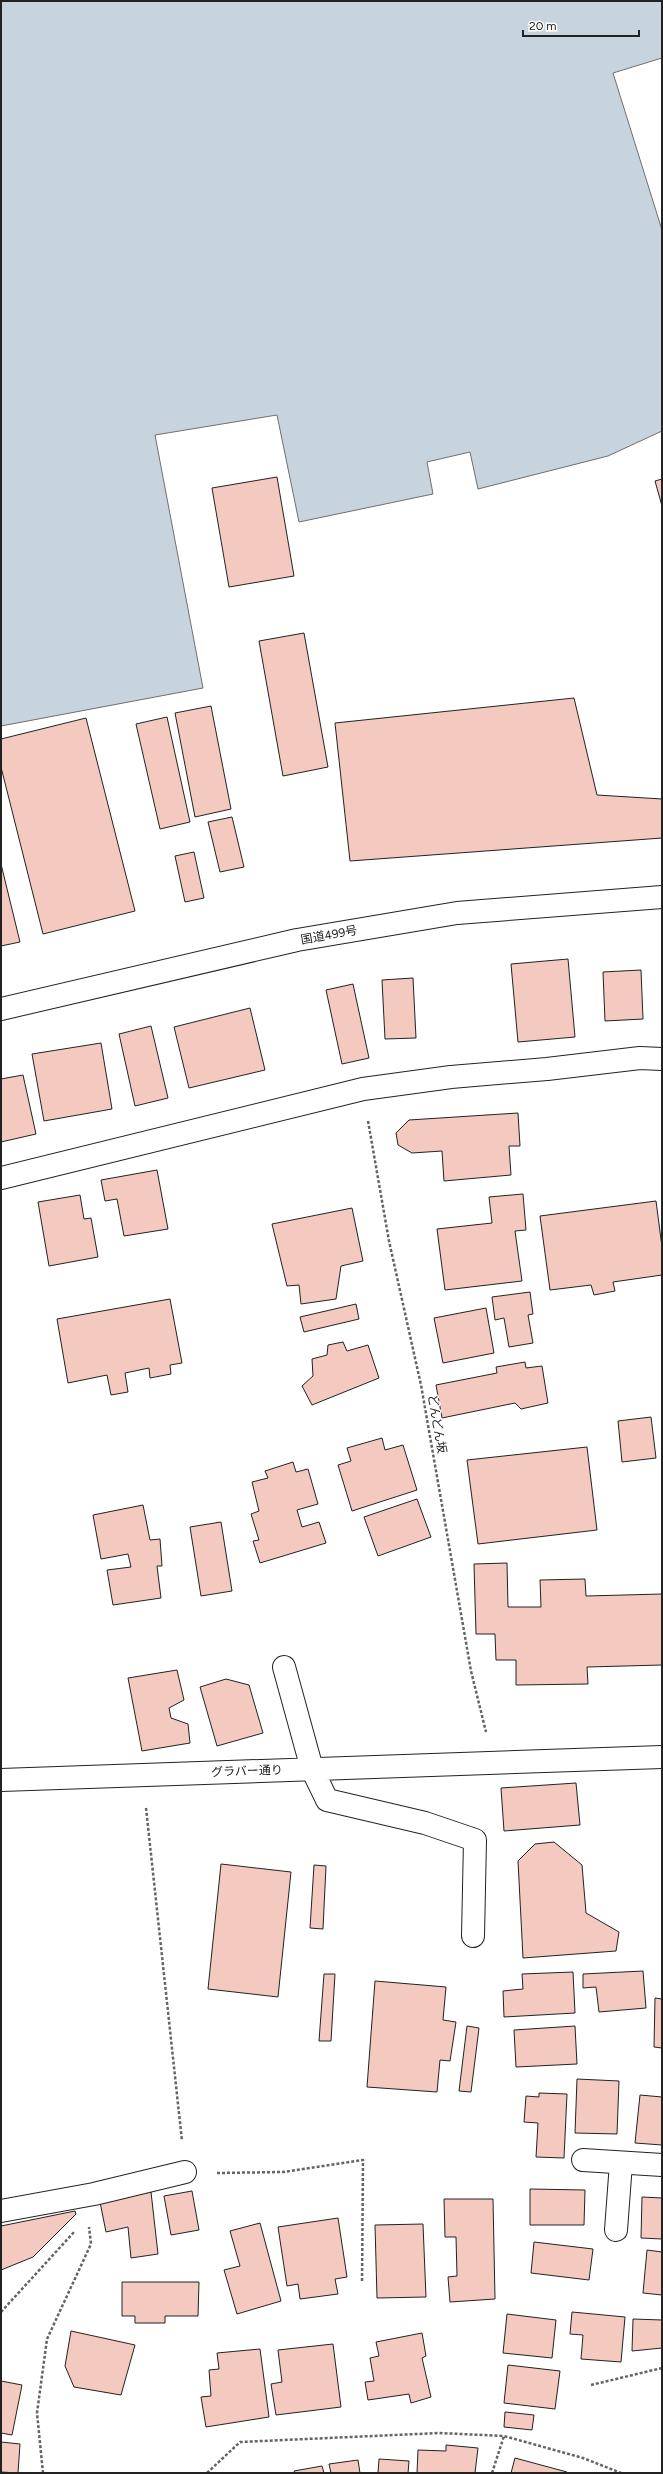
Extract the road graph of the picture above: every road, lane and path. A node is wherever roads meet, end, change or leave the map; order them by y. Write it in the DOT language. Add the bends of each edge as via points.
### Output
graph roads {
  1 [pos="662,897"];
  2 [pos="1,1009"];
  3 [pos="662,1059"];
  4 [pos="363,1089"];
  5 [pos="1,1178"];
  6 [pos="284,1667"];
  7 [pos="662,1757"];
  8 [pos="493,1762"];
  9 [pos="312,1769"];
  10 [pos="142,1775"];
  11 [pos="1,1780"];
  12 [pos="473,1936"];
  13 [pos="583,2160"];
  14 [pos="621,2163"];
  15 [pos="662,2166"];
  16 [pos="185,2172"];
  17 [pos="94,2194"];
  18 [pos="1,2211"];
  19 [pos="87,2217"];
  20 [pos="616,2230"];
  21 [pos="362,2283"];
  22 [pos="1,2312"];
  23 [pos="662,2368"];
  24 [pos="591,2385"];
  25 [pos="504,2436"];
  26 [pos="43,2473"];
  27 [pos="207,2473"];
  28 [pos="492,2473"];
  29 [pos="621,2473"];
  1 -- 2 [label="main road, 国道499号" via="457,913 297,940"];
  3 -- 4 [label="main road" via="640,1058 451,1077"];
  4 -- 5 [label="main road"];
  4 -- 8 [label="path, どんどん坂" via="389,1241 421,1384 471,1671"];
  6 -- 9 [label="main road"];
  7 -- 8 [label="main road, グラバー通り"];
  8 -- 9 [label="main road, グラバー通り"];
  9 -- 10 [label="main road, グラバー通り"];
  9 -- 12 [label="main road" via="327,1800 425,1823 475,1840"];
  10 -- 11 [label="main road, グラバー通り"];
  10 -- 16 [label="path"];
  13 -- 14 [label="main road"];
  14 -- 15 [label="main road"];
  14 -- 20 [label="main road"];
  16 -- 17 [label="main road"];
  16 -- 21 [label="path" via="283,2172 363,2160"];
  17 -- 18 [label="main road"];
  17 -- 19 [label="path"];
  19 -- 22 [label="path"];
  19 -- 26 [label="path" via="91,2244 46,2339 37,2413"];
  23 -- 24 [label="path"];
  25 -- 27 [label="path" via="439,2433 240,2442"];
  25 -- 28 [label="path"];
  25 -- 29 [label="path" via="583,2458"];
}
